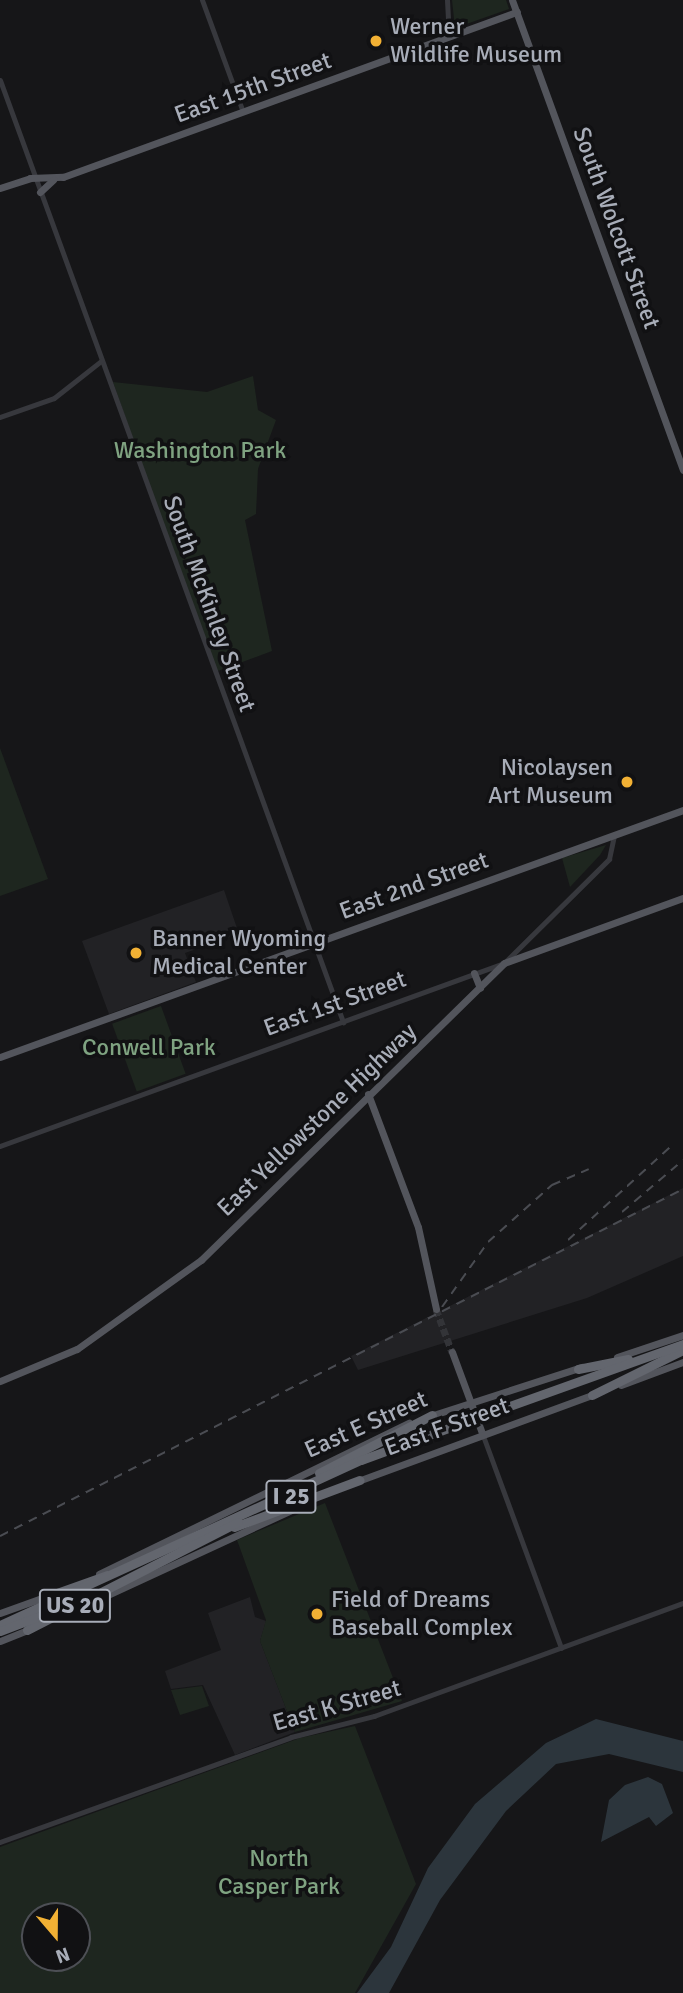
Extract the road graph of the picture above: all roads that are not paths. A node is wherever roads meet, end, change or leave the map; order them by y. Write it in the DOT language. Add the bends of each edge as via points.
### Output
graph roads {
  1 [pos="202,0"];
  2 [pos="447,0"];
  3 [pos="512,0"];
  4 [pos="517,12"];
  5 [pos="449,37"];
  6 [pos="0,79"];
  7 [pos="243,112"];
  8 [pos="35,177"];
  9 [pos="53,180"];
  10 [pos="0,188"];
  11 [pos="40,192"];
  12 [pos="96,346"];
  13 [pos="101,361"];
  14 [pos="86,372"];
  15 [pos="0,417"];
  16 [pos="683,470"];
  17 [pos="683,810"];
  18 [pos="614,835"];
  19 [pos="683,898"];
  20 [pos="314,942"];
  21 [pos="504,963"];
  22 [pos="474,973"];
  23 [pos="480,988"];
  24 [pos="343,1021"];
  25 [pos="0,1057"];
  26 [pos="368,1094"];
  27 [pos="354,1106"];
  28 [pos="376,1114"];
  29 [pos="0,1146"];
  30 [pos="436,1309"];
  31 [pos="683,1345"];
  32 [pos="452,1352"];
  33 [pos="683,1363"];
  34 [pos="578,1369"];
  35 [pos="0,1381"];
  36 [pos="592,1395"];
  37 [pos="471,1401"];
  38 [pos="432,1415"];
  39 [pos="466,1424"];
  40 [pos="482,1433"];
  41 [pos="360,1480"];
  42 [pos="269,1501"];
  43 [pos="213,1535"];
  44 [pos="145,1562"];
  45 [pos="122,1581"];
  46 [pos="54,1594"];
  47 [pos="683,1603"];
  48 [pos="0,1614"];
  49 [pos="0,1625"];
  50 [pos="27,1630"];
  51 [pos="0,1632"];
  52 [pos="0,1641"];
  53 [pos="561,1648"];
  54 [pos="0,1842"];
  1 -- 7 [label="street"];
  2 -- 5 [label="street"];
  3 -- 4 [label="main road, South Wolcott Street"];
  4 -- 5 [label="main road, East 15th Street"];
  4 -- 16 [label="main road, South Wolcott Street"];
  5 -- 7 [label="main road, East 15th Street"];
  6 -- 8 [label="street, South McKinley Street"];
  7 -- 9 [label="main road, East 15th Street"];
  8 -- 9 [label="main road, East 15th Street"];
  8 -- 10 [label="main road, East 15th Street"];
  8 -- 11 [label="street, South McKinley Street"];
  9 -- 11 [label="main road"];
  11 -- 12 [label="street, South McKinley Street"];
  12 -- 13 [label="street, South McKinley Street"];
  12 -- 14 [label="street"];
  13 -- 14 [label="street"];
  13 -- 20 [label="street, South McKinley Street"];
  14 -- 15 [label="street" via="54,398"];
  17 -- 18 [label="main road, East 2nd Street"];
  18 -- 20 [label="main road, East 2nd Street"];
  18 -- 21 [label="street, East Yellowstone Highway" via="609,859"];
  19 -- 21 [label="main road, East 1st Street"];
  20 -- 24 [label="street, South McKinley Street"];
  20 -- 25 [label="main road, East 2nd Street"];
  21 -- 22 [label="street, East 1st Street"];
  21 -- 23 [label="main road, East Yellowstone Highway"];
  22 -- 23 [label="main road"];
  22 -- 24 [label="street, East 1st Street"];
  23 -- 26 [label="main road, East Yellowstone Highway"];
  24 -- 29 [label="street, East 1st Street"];
  26 -- 27 [label="main road, East Yellowstone Highway"];
  26 -- 28 [label="main road"];
  27 -- 28 [label="main road" via="368,1107"];
  27 -- 35 [label="main road, East Yellowstone Highway" via="201,1260 77,1349"];
  28 -- 30 [label="main road" via="418,1227"];
  31 -- 34 [label="highway"];
  31 -- 36 [label="highway"];
  31 -- 39 [label="highway, I 25, bridge"];
  32 -- 37 [label="main road"];
  33 -- 36 [label="main road, East F Street"];
  34 -- 37 [label="main road, East E Street"];
  36 -- 40 [label="main road, East F Street"];
  37 -- 38 [label="main road, East E Street"];
  37 -- 40 [label="main road"];
  38 -- 42 [label="highway"];
  38 -- 46 [label="main road, East E Street" via="374,1437"];
  39 -- 42 [label="highway, I 25"];
  39 -- 43 [label="highway, I 25" via="342,1474"];
  40 -- 41 [label="main road, East F Street"];
  40 -- 53 [label="street"];
  41 -- 43 [label="highway"];
  41 -- 50 [label="main road, East F Street"];
  42 -- 44 [label="highway, I 25"];
  43 -- 45 [label="highway, I 25"];
  44 -- 46 [label="highway, US 20"];
  44 -- 49 [label="highway, I 25"];
  45 -- 50 [label="highway, US 20"];
  45 -- 51 [label="highway, I 25"];
  46 -- 48 [label="main road, East E Street / US 20"];
  47 -- 53 [label="street, East K Street"];
  50 -- 52 [label="main road, East F Street / US 20"];
  53 -- 54 [label="street, East K Street" via="374,1716 291,1737"];
}
